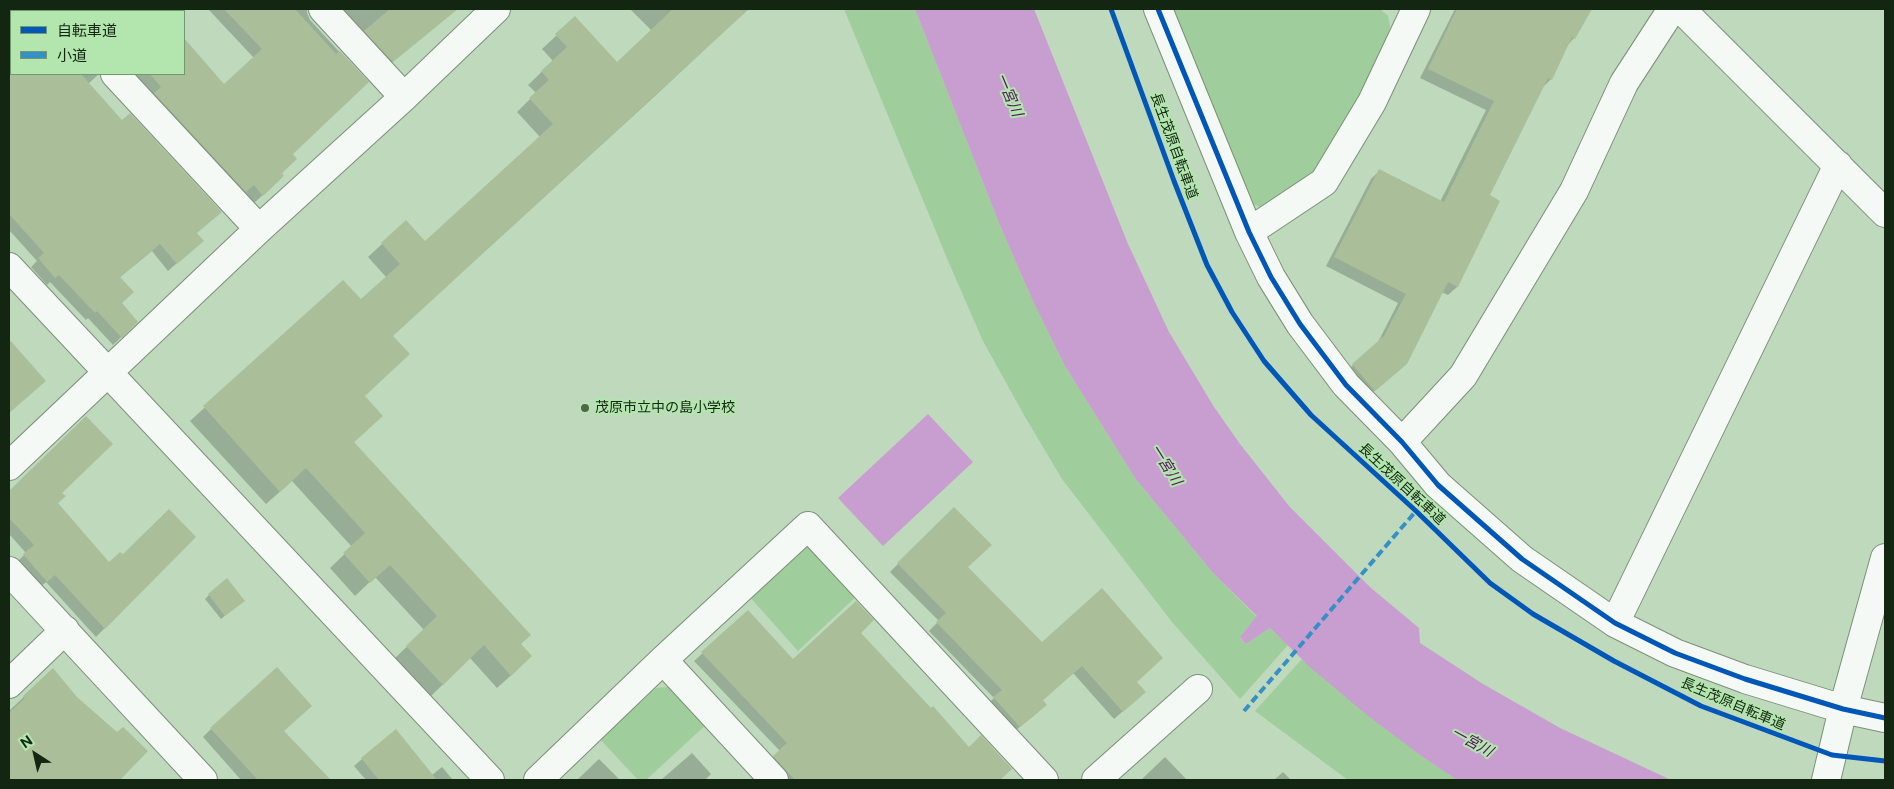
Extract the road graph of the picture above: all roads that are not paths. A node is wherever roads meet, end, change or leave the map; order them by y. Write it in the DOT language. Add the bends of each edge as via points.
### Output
graph roads {
  1 [pos="323,9"];
  2 [pos="496,9"];
  3 [pos="1158,9"];
  4 [pos="1672,9"];
  5 [pos="1681,9"];
  6 [pos="1409,12"];
  7 [pos="116,75"];
  8 [pos="404,97"];
  9 [pos="1838,165"];
  10 [pos="1885,213"];
  11 [pos="259,229"];
  12 [pos="1249,232"];
  13 [pos="9,267"];
  14 [pos="108,373"];
  15 [pos="1402,442"];
  16 [pos="9,466"];
  17 [pos="1885,558"];
  18 [pos="9,571"];
  19 [pos="1615,623"];
  20 [pos="66,630"];
  21 [pos="663,660"];
  22 [pos="9,684"];
  23 [pos="1198,688"];
  24 [pos="1843,709"];
  25 [pos="1885,718"];
  26 [pos="1829,767"];
  27 [pos="200,779"];
  28 [pos="490,780"];
  29 [pos="538,780"];
  30 [pos="774,780"];
  31 [pos="1044,780"];
  32 [pos="1096,780"];
  1 -- 8 [label="street"];
  2 -- 8 [label="street"];
  3 -- 12 [label="street"];
  4 -- 15 [label="street" via="1624,83 1574,191 1463,376"];
  5 -- 9 [label="street"];
  6 -- 12 [label="street" via="1372,102 1324,182"];
  7 -- 11 [label="street"];
  8 -- 11 [label="street"];
  9 -- 10 [label="street"];
  9 -- 19 [label="street"];
  11 -- 14 [label="street"];
  12 -- 15 [label="street" via="1271,277 1300,324 1346,385"];
  13 -- 14 [label="street"];
  14 -- 16 [label="street"];
  14 -- 28 [label="street"];
  15 -- 19 [label="street" via="1438,485 1522,559"];
  17 -- 24 [label="street"];
  18 -- 20 [label="street"];
  19 -- 24 [label="street" via="1736,676"];
  20 -- 22 [label="street"];
  20 -- 27 [label="street"];
  21 -- 29 [label="street"];
  21 -- 30 [label="street"];
  21 -- 31 [label="street" via="808,526"];
  23 -- 32 [label="street"];
  24 -- 25 [label="street"];
  24 -- 26 [label="street"];
}
